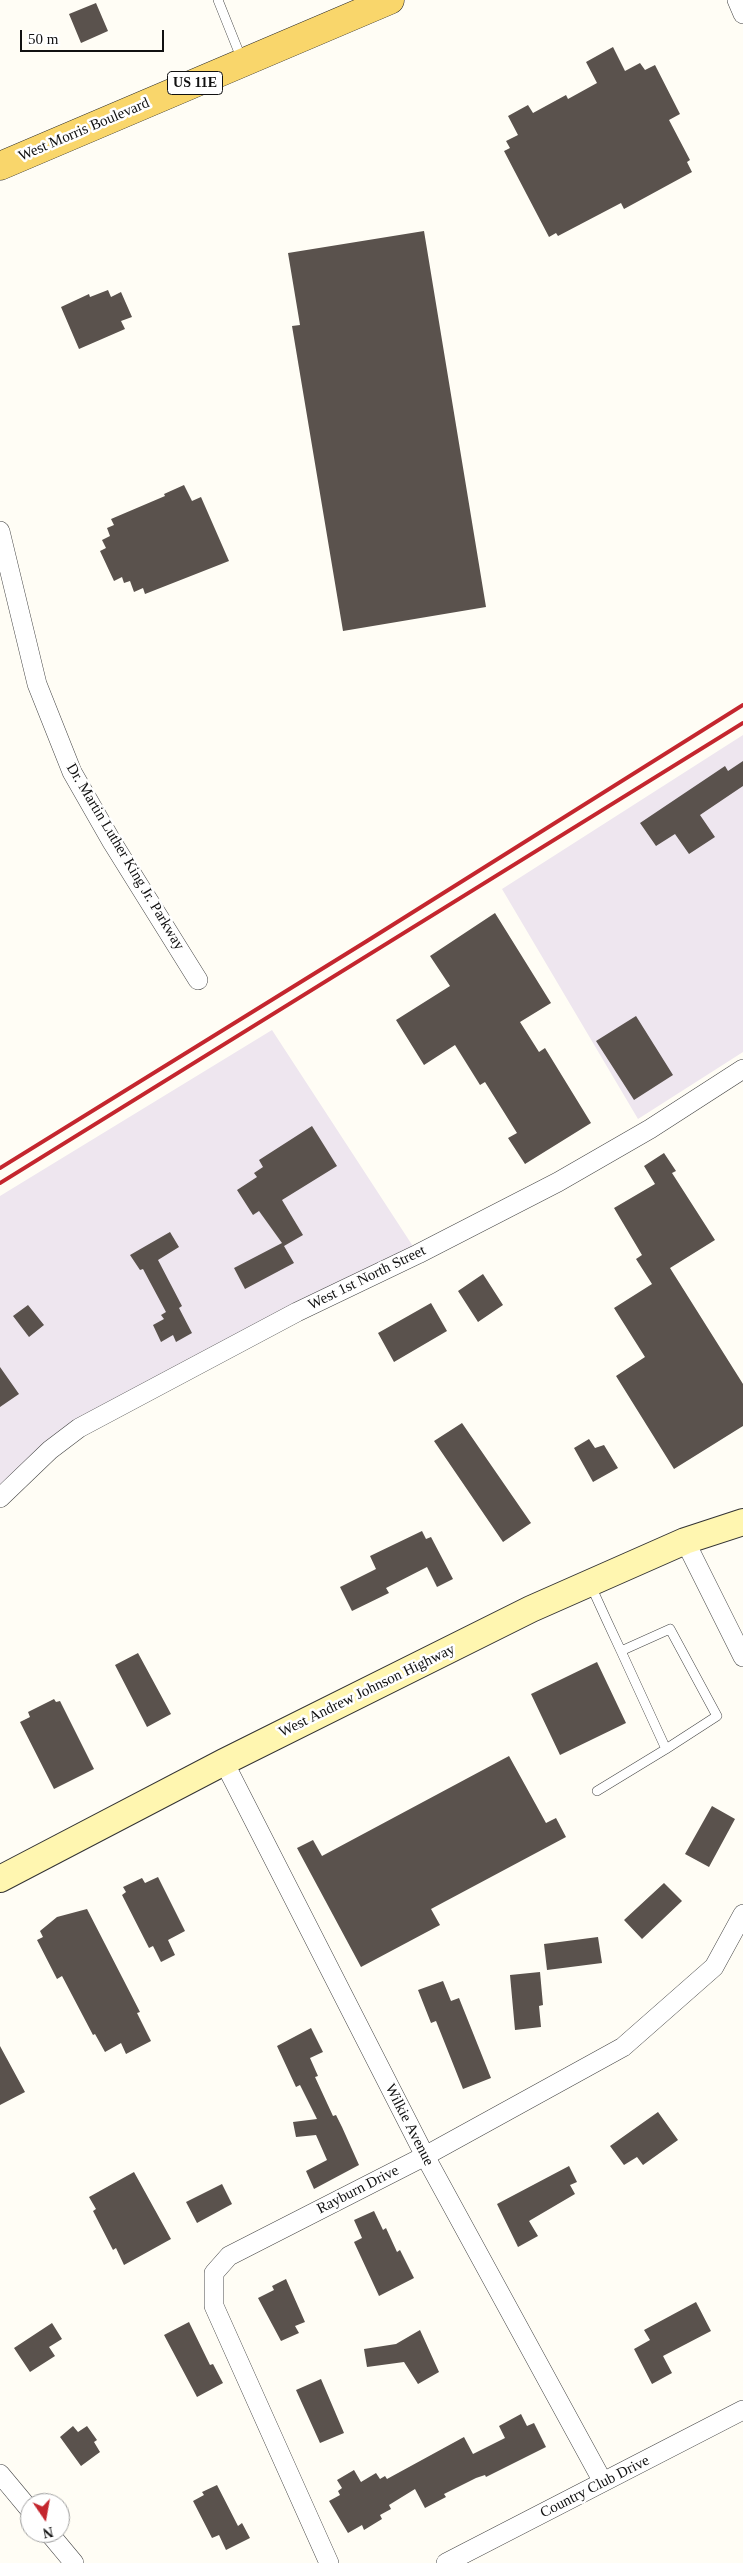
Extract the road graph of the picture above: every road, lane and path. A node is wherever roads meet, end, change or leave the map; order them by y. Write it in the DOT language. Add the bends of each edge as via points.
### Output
graph roads {
  1 [pos="218,0"];
  2 [pos="737,0"];
  3 [pos="385,1"];
  4 [pos="743,14"];
  5 [pos="243,62"];
  6 [pos="0,166"];
  7 [pos="0,530"];
  8 [pos="198,980"];
  9 [pos="743,1069"];
  10 [pos="0,1498"];
  11 [pos="743,1522"];
  12 [pos="685,1542"];
  13 [pos="589,1584"];
  14 [pos="621,1651"];
  15 [pos="743,1657"];
  16 [pos="666,1749"];
  17 [pos="224,1762"];
  18 [pos="597,1791"];
  19 [pos="0,1879"];
  20 [pos="743,1914"];
  21 [pos="425,2156"];
  22 [pos="743,2410"];
  23 [pos="0,2474"];
  24 [pos="603,2482"];
  25 [pos="20,2498"];
  26 [pos="57,2543"];
  27 [pos="74,2563"];
  28 [pos="329,2563"];
  29 [pos="446,2563"];
  1 -- 5 [label="lane"];
  2 -- 4 [label="street"];
  3 -- 5 [label="main road, West Morris Boulevard / US 11E"];
  5 -- 6 [label="main road, West Morris Boulevard / US 11E"];
  7 -- 8 [label="street, Dr. Martin Luther King Jr. Parkway" via="37,684 72,772"];
  9 -- 10 [label="street, West 1st North Street" via="650,1129 558,1182 297,1312 78,1428"];
  11 -- 12 [label="main road, West Andrew Johnson Highway"];
  12 -- 13 [label="main road, West Andrew Johnson Highway"];
  12 -- 15 [label="street"];
  13 -- 14 [label="lane"];
  13 -- 17 [label="main road, West Andrew Johnson Highway" via="531,1609"];
  14 -- 16 [label="lane"];
  14 -- 16 [label="lane" via="670,1629 717,1716"];
  16 -- 18 [label="lane"];
  17 -- 19 [label="main road, West Andrew Johnson Highway"];
  17 -- 21 [label="street, Wilkie Avenue"];
  20 -- 21 [label="street, Rayburn Drive" via="714,1967 623,2047"];
  21 -- 24 [label="street, Wilkie Avenue"];
  21 -- 28 [label="street, Rayburn Drive" via="229,2256 214,2273 214,2306"];
  22 -- 24 [label="street, Country Club Drive"];
  23 -- 25 [label="street"];
  24 -- 29 [label="street, Country Club Drive"];
  26 -- 27 [label="street"];
}
